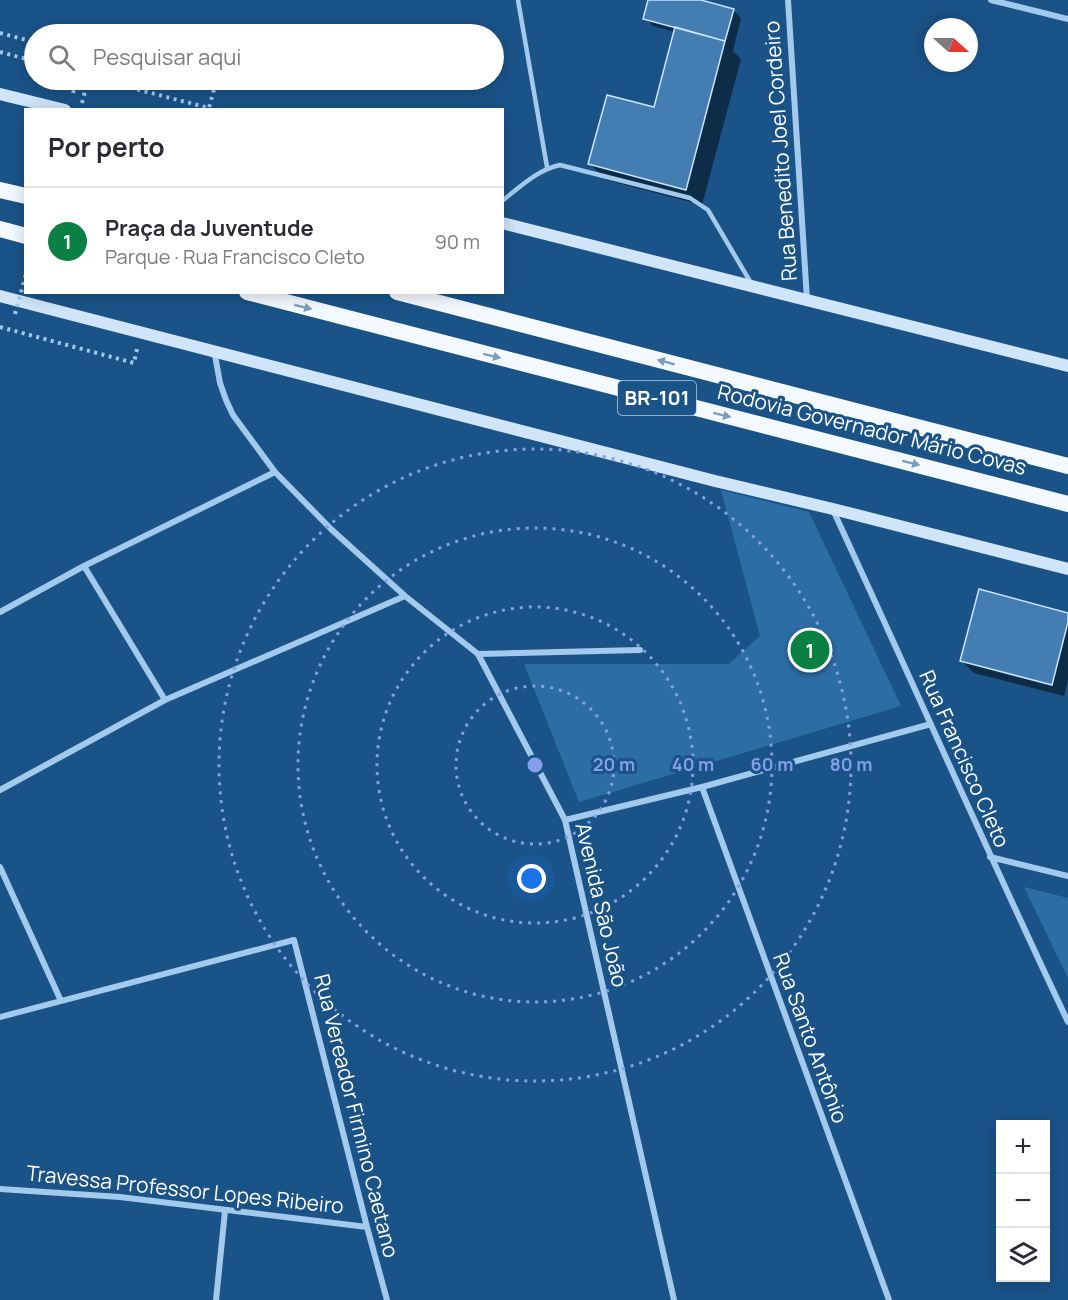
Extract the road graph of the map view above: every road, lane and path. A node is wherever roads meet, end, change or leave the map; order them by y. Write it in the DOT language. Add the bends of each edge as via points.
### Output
graph roads {
  1 [pos="518,0"];
  2 [pos="788,0"];
  3 [pos="991,0"];
  4 [pos="1068,19"];
  5 [pos="0,33"];
  6 [pos="24,39"];
  7 [pos="0,52"];
  8 [pos="24,58"];
  9 [pos="86,90"];
  10 [pos="140,90"];
  11 [pos="214,90"];
  12 [pos="0,94"];
  13 [pos="57,108"];
  14 [pos="81,108"];
  15 [pos="209,108"];
  16 [pos="209,108"];
  17 [pos="547,168"];
  18 [pos="0,190"];
  19 [pos="24,196"];
  20 [pos="504,199"];
  21 [pos="504,223"];
  22 [pos="0,229"];
  23 [pos="24,235"];
  24 [pos="24,281"];
  25 [pos="752,285"];
  26 [pos="255,294"];
  27 [pos="405,294"];
  28 [pos="0,296"];
  29 [pos="807,300"];
  30 [pos="15,314"];
  31 [pos="0,327"];
  32 [pos="138,346"];
  33 [pos="214,350"];
  34 [pos="1068,366"];
  35 [pos="1068,466"];
  36 [pos="275,472"];
  37 [pos="1068,504"];
  38 [pos="833,509"];
  39 [pos="84,566"];
  40 [pos="1068,569"];
  41 [pos="405,596"];
  42 [pos="0,612"];
  43 [pos="640,650"];
  44 [pos="478,654"];
  45 [pos="165,700"];
  46 [pos="932,724"];
  47 [pos="702,787"];
  48 [pos="0,790"];
  49 [pos="565,820"];
  50 [pos="990,857"];
  51 [pos="0,867"];
  52 [pos="1068,876"];
  53 [pos="60,1001"];
  54 [pos="0,1017"];
  55 [pos="1068,1022"];
  56 [pos="0,1189"];
  57 [pos="225,1211"];
  58 [pos="367,1227"];
  59 [pos="216,1300"];
  60 [pos="387,1300"];
  61 [pos="674,1300"];
  62 [pos="889,1300"];
  1 -- 17 [label="lane"];
  2 -- 29 [label="street, Rua Benedito Joel Cordeiro"];
  3 -- 4 [label="street"];
  5 -- 6 [label="path"];
  7 -- 8 [label="path"];
  9 -- 14 [label="path"];
  10 -- 15 [label="path"];
  11 -- 16 [label="path"];
  12 -- 13 [label="main road"];
  17 -- 20 [label="lane"];
  17 -- 25 [label="lane" via="572,166 699,202 717,222"];
  18 -- 19 [label="highway"];
  21 -- 25 [label="main road"];
  22 -- 23 [label="highway"];
  24 -- 30 [label="path, bridge"];
  25 -- 29 [label="main road"];
  26 -- 37 [label="highway, Rodovia Governador Mário Covas / BR-101, one-way"];
  35 -- 27 [label="highway, Rodovia Governador Mário Covas / BR-101, one-way"];
  28 -- 33 [label="main road"];
  29 -- 34 [label="main road"];
  31 -- 32 [label="path" via="134,363"];
  33 -- 36 [label="street, Avenida São João" via="220,383 233,415"];
  33 -- 38 [label="main road"];
  36 -- 39 [label="street"];
  36 -- 41 [label="street, Avenida São João"];
  38 -- 40 [label="main road"];
  38 -- 46 [label="street, Rua Francisco Cleto"];
  39 -- 42 [label="street"];
  39 -- 45 [label="street"];
  41 -- 44 [label="street, Avenida São João"];
  41 -- 45 [label="street"];
  43 -- 44 [label="street"];
  44 -- 49 [label="street, Avenida São João"];
  45 -- 48 [label="street"];
  46 -- 47 [label="street"];
  46 -- 50 [label="street, Rua Francisco Cleto"];
  47 -- 49 [label="street"];
  47 -- 62 [label="street, Rua Santo Antônio"];
  49 -- 61 [label="street, Avenida São João"];
  50 -- 52 [label="street"];
  50 -- 55 [label="street, Rua Francisco Cleto"];
  51 -- 53 [label="street"];
  53 -- 54 [label="street"];
  53 -- 58 [label="street, Rua Vereador Firmino Caetano" via="294,939"];
  56 -- 57 [label="street, Travessa Professor Lopes Ribeiro" via="120,1197"];
  57 -- 58 [label="street, Travessa Professor Lopes Ribeiro"];
  57 -- 59 [label="street"];
  58 -- 60 [label="street, Rua Vereador Firmino Caetano"];
}
